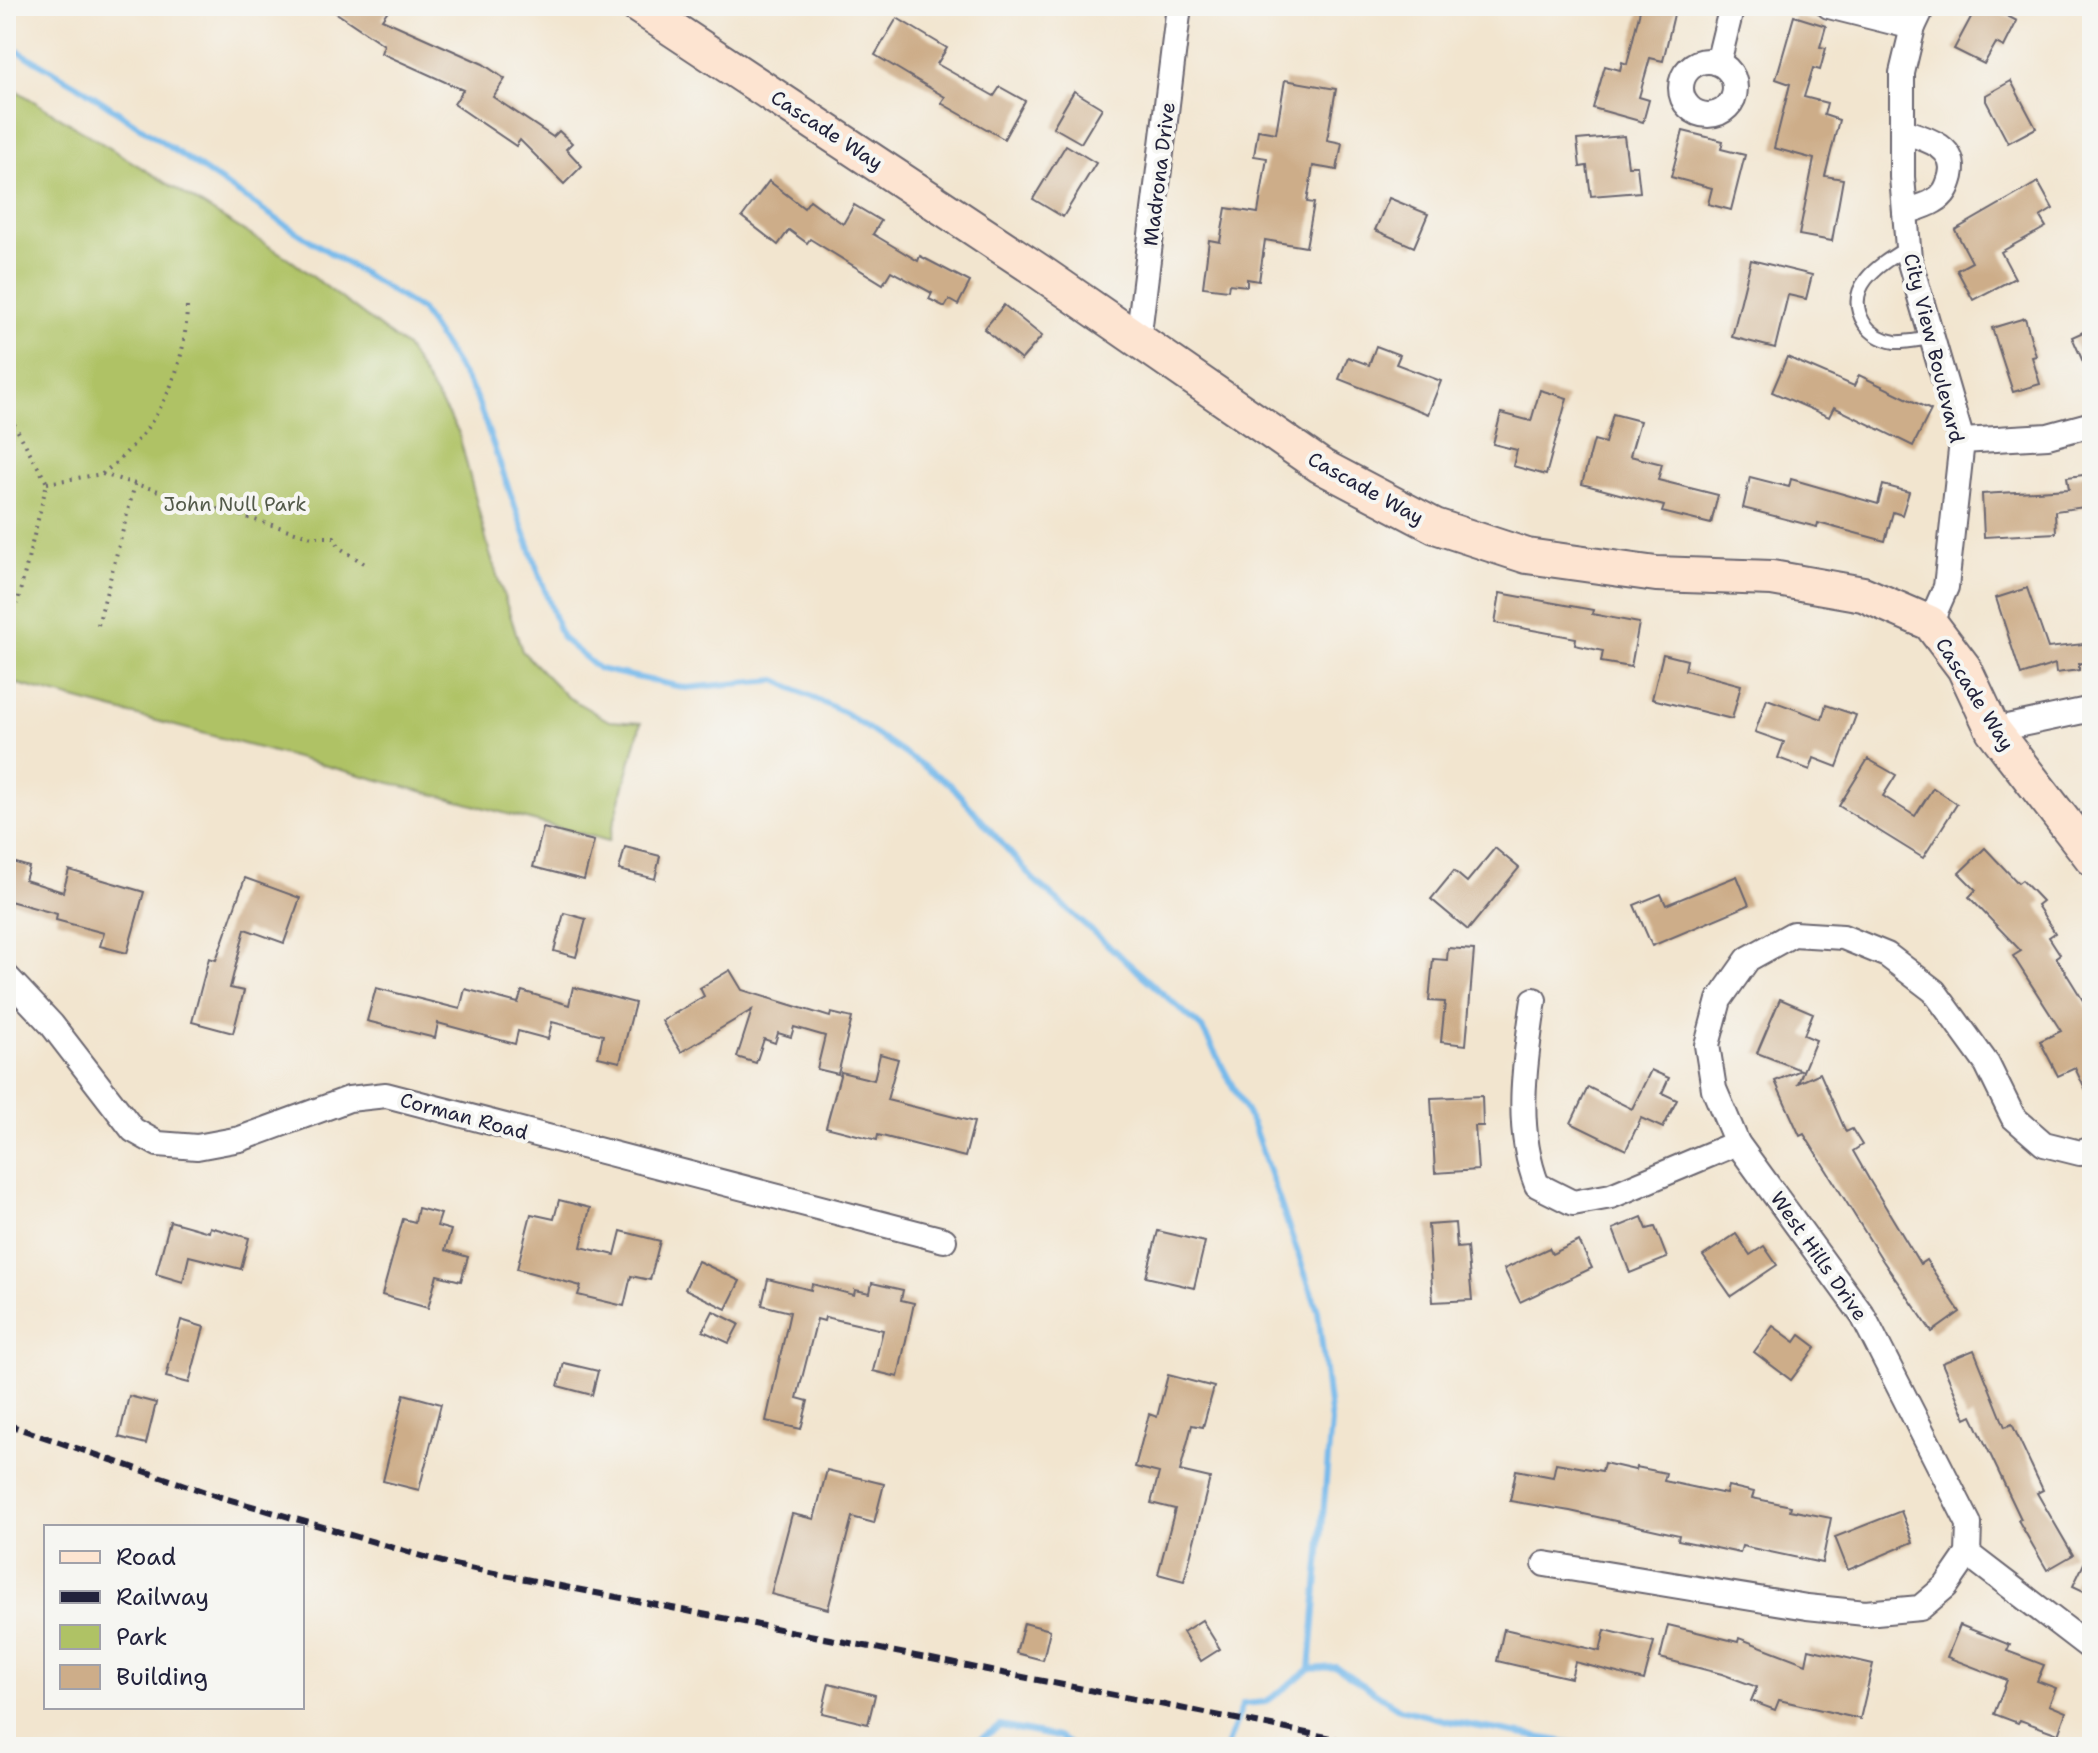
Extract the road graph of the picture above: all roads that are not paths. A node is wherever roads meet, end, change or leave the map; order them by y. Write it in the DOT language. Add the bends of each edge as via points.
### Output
graph roads {
  1 [pos="638,6"];
  2 [pos="1179,6"];
  3 [pos="1732,6"];
  4 [pos="1829,6"];
  5 [pos="1918,16"];
  6 [pos="1718,63"];
  7 [pos="1902,131"];
  8 [pos="1905,212"];
  9 [pos="1908,247"];
  10 [pos="1933,338"];
  11 [pos="1138,341"];
  12 [pos="2092,424"];
  13 [pos="1962,441"];
  14 [pos="1930,623"];
  15 [pos="2092,709"];
  16 [pos="1993,730"];
  17 [pos="2092,858"];
  18 [pos="6,976"];
  19 [pos="1534,1000"];
  20 [pos="1737,1143"];
  21 [pos="2092,1149"];
  22 [pos="944,1240"];
  23 [pos="1968,1554"];
  24 [pos="1545,1564"];
  25 [pos="2088,1646"];
  1 -- 11 [label="street, Cascade Way"];
  2 -- 11 [label="street, Madrona Drive"];
  3 -- 6 [label="street"];
  4 -- 5 [label="street"];
  5 -- 7 [label="street, City View Boulevard" via="1902,73"];
  7 -- 8 [label="street, City View Boulevard"];
  7 -- 8 [label="street" via="1932,141 1949,154 1953,169 1947,190"];
  8 -- 9 [label="street, City View Boulevard"];
  9 -- 10 [label="street, City View Boulevard"];
  9 -- 10 [label="lane" via="1877,266 1858,292 1857,311 1871,333 1895,342"];
  10 -- 13 [label="street, City View Boulevard"];
  11 -- 14 [label="street, Cascade Way" via="1321,466 1435,526 1527,556 1656,574 1772,578 1863,594"];
  12 -- 13 [label="street" via="2048,436"];
  13 -- 14 [label="street, City View Boulevard" via="1946,587"];
  14 -- 16 [label="street, Cascade Way" via="1964,668"];
  15 -- 16 [label="street"];
  16 -- 17 [label="street, Cascade Way"];
  18 -- 22 [label="street, Corman Road" via="52,1025 133,1130 158,1144 197,1147 240,1139 349,1099 386,1095"];
  19 -- 20 [label="street" via="1523,1077 1527,1160 1537,1185 1573,1203 1611,1196"];
  20 -- 21 [label="street, West Hills Drive" via="1714,1089 1707,1045 1719,1000 1748,959 1793,934 1843,937 1887,955 1934,991 1987,1064 2013,1117 2044,1144 2080,1153"];
  20 -- 23 [label="street, West Hills Drive" via="1863,1316 1969,1524"];
  23 -- 24 [label="street" via="1946,1586 1920,1608 1865,1613"];
  23 -- 25 [label="street"];
}
